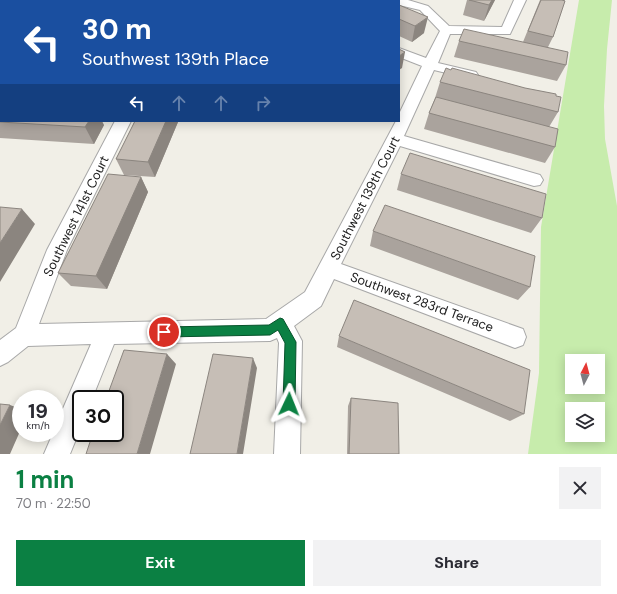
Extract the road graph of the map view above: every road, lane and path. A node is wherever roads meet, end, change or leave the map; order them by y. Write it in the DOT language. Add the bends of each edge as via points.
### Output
graph roads {
  1 [pos="520,0"];
  2 [pos="400,2"];
  3 [pos="446,30"];
  4 [pos="400,52"];
  5 [pos="431,65"];
  6 [pos="486,78"];
  7 [pos="122,122"];
  8 [pos="395,139"];
  9 [pos="534,180"];
  10 [pos="329,268"];
  11 [pos="280,323"];
  12 [pos="107,334"];
  13 [pos="24,335"];
  14 [pos="515,336"];
  15 [pos="0,354"];
  16 [pos="57,454"];
  17 [pos="287,454"];
  1 -- 3 [label="street" via="506,31"];
  2 -- 3 [label="street" via="424,8"];
  3 -- 5 [label="street, Southwest 139th Court"];
  4 -- 5 [label="street"];
  5 -- 6 [label="street"];
  5 -- 8 [label="street, Southwest 139th Court"];
  7 -- 13 [label="street, Southwest 141st Court" via="58,250"];
  8 -- 9 [label="street"];
  8 -- 10 [label="street, Southwest 139th Court"];
  10 -- 11 [label="street, Southwest 139th Court" via="313,299"];
  10 -- 14 [label="street, Southwest 283rd Terrace"];
  11 -- 12 [label="street" via="270,330"];
  11 -- 17 [label="street" via="291,342"];
  12 -- 13 [label="street"];
  12 -- 16 [label="street"];
  13 -- 15 [label="street"];
}
